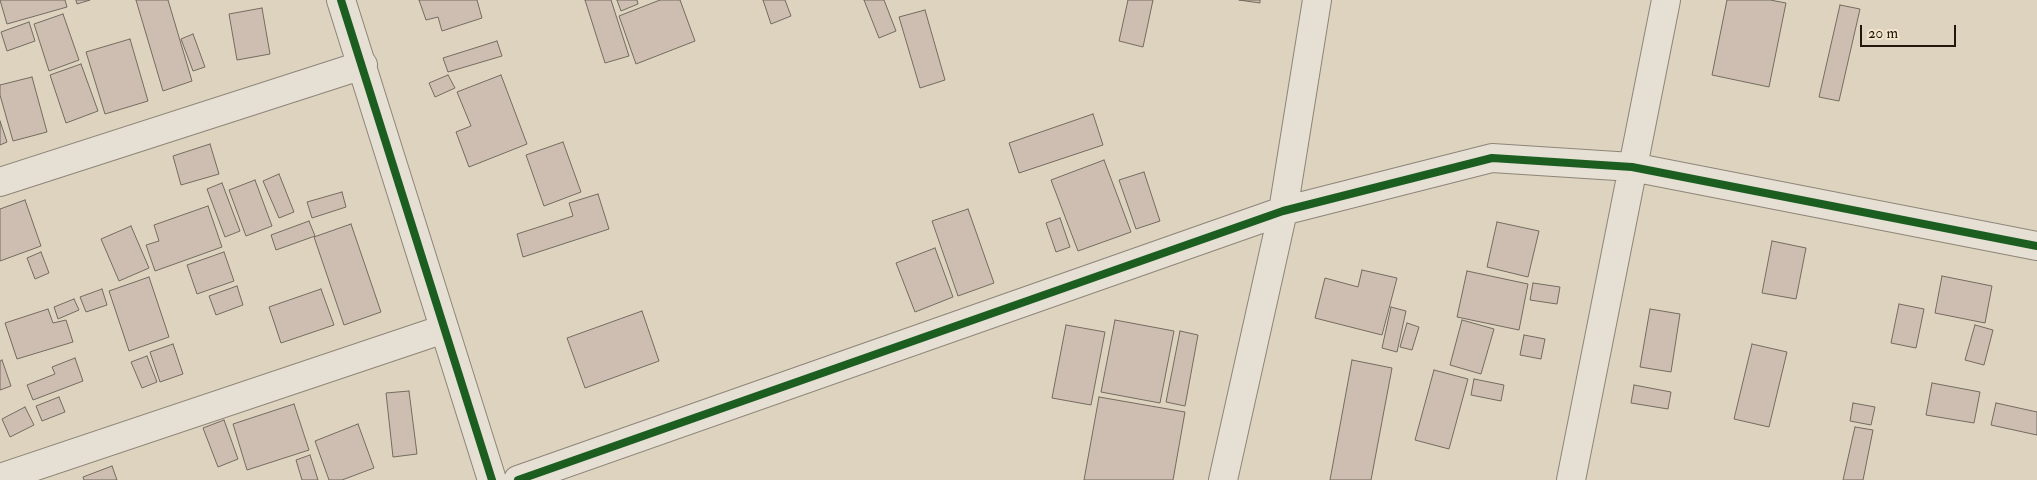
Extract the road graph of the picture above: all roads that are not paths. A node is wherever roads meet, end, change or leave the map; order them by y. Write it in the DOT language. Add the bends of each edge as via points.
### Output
graph roads {
  1 [pos="341,0"];
  2 [pos="1317,0"];
  3 [pos="1666,0"];
  4 [pos="363,65"];
  5 [pos="1632,167"];
  6 [pos="0,182"];
  7 [pos="1283,211"];
  8 [pos="2037,246"];
  9 [pos="444,329"];
  10 [pos="0,478"];
  11 [pos="492,480"];
  12 [pos="518,480"];
  13 [pos="1223,480"];
  14 [pos="1571,480"];
  1 -- 4 [label="street"];
  2 -- 7 [label="street"];
  3 -- 5 [label="street"];
  4 -- 6 [label="street"];
  4 -- 9 [label="street"];
  5 -- 7 [label="street" via="1492,158"];
  5 -- 8 [label="street"];
  5 -- 14 [label="street"];
  7 -- 12 [label="street"];
  7 -- 13 [label="street"];
  9 -- 10 [label="street"];
  9 -- 11 [label="street"];
}
